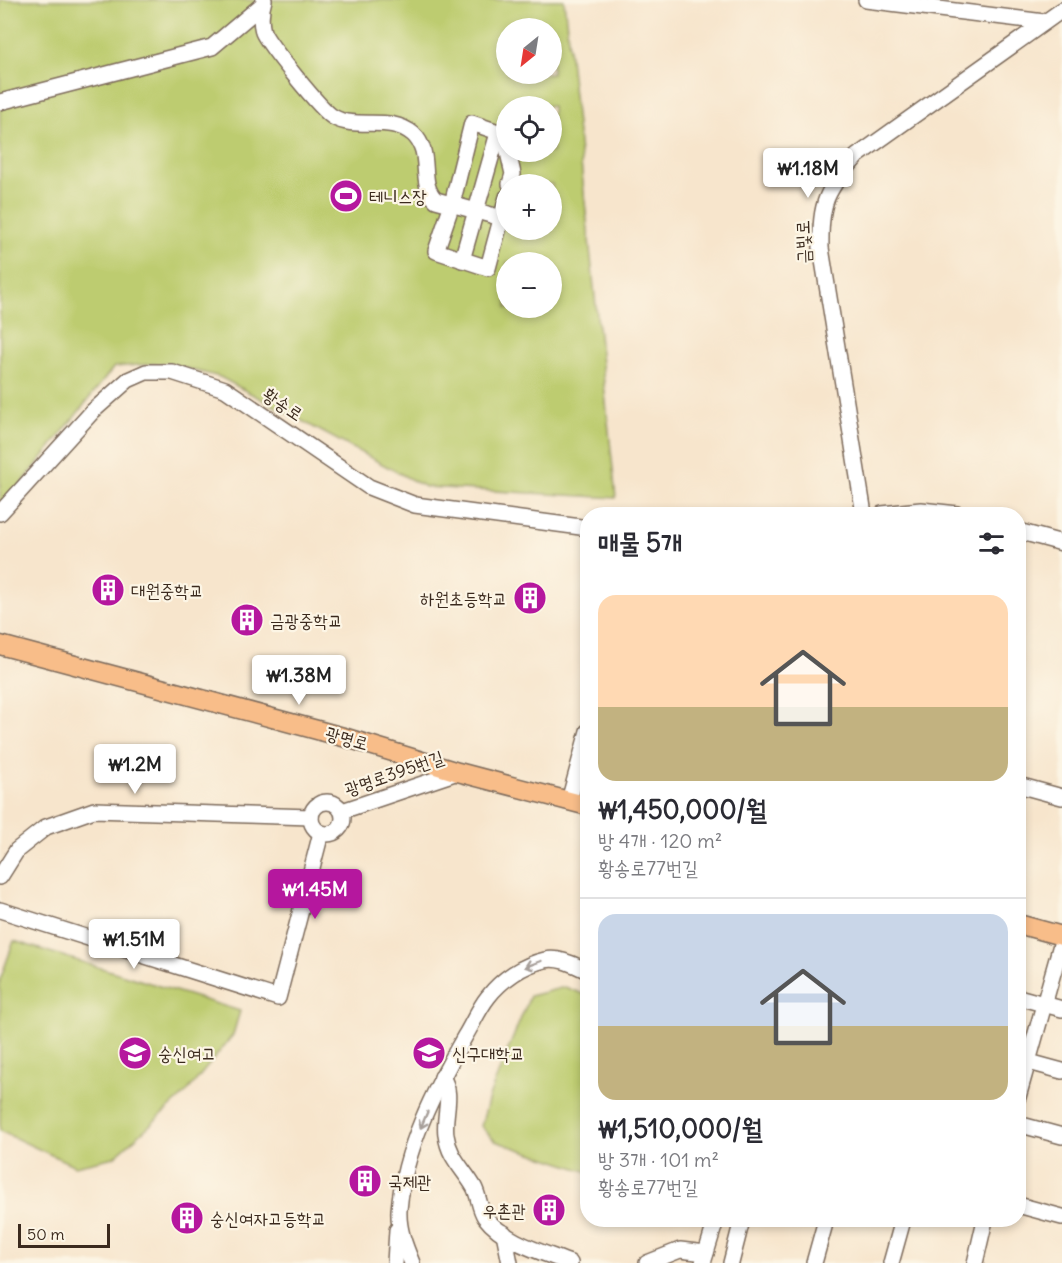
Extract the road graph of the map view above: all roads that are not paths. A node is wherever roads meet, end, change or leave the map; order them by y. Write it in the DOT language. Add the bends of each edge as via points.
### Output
graph roads {
  1 [pos="866,0"];
  2 [pos="263,3"];
  3 [pos="1062,10"];
  4 [pos="1044,22"];
  5 [pos="0,102"];
  6 [pos="496,132"];
  7 [pos="496,140"];
  8 [pos="444,202"];
  9 [pos="475,211"];
  10 [pos="496,216"];
  11 [pos="496,239"];
  12 [pos="462,260"];
  13 [pos="863,507"];
  14 [pos="0,513"];
  15 [pos="580,527"];
  16 [pos="1026,533"];
  17 [pos="1062,543"];
  18 [pos="0,645"];
  19 [pos="580,759"];
  20 [pos="458,772"];
  21 [pos="1026,787"];
  22 [pos="1062,797"];
  23 [pos="568,801"];
  24 [pos="580,804"];
  25 [pos="342,811"];
  26 [pos="311,817"];
  27 [pos="321,833"];
  28 [pos="0,877"];
  29 [pos="0,910"];
  30 [pos="1026,926"];
  31 [pos="1062,936"];
  32 [pos="1062,941"];
  33 [pos="580,968"];
  34 [pos="1026,999"];
  35 [pos="1045,1005"];
  36 [pos="1062,1009"];
  37 [pos="1026,1056"];
  38 [pos="1026,1062"];
  39 [pos="1062,1071"];
  40 [pos="442,1077"];
  41 [pos="1026,1126"];
  42 [pos="1062,1136"];
  43 [pos="1026,1207"];
  44 [pos="399,1211"];
  45 [pos="1062,1217"];
  46 [pos="714,1227"];
  47 [pos="740,1227"];
  48 [pos="824,1227"];
  49 [pos="901,1227"];
  50 [pos="984,1227"];
  51 [pos="504,1233"];
  52 [pos="704,1258"];
  53 [pos="395,1263"];
  54 [pos="411,1263"];
  55 [pos="510,1263"];
  56 [pos="570,1263"];
  57 [pos="647,1263"];
  58 [pos="731,1263"];
  59 [pos="814,1263"];
  60 [pos="891,1263"];
  61 [pos="975,1263"];
  1 -- 4 [label="street"];
  2 -- 5 [label="street" via="212,47"];
  2 -- 8 [label="street" via="260,14 264,33 321,106 334,117 347,121 397,125 418,140 426,158 430,195"];
  3 -- 4 [label="street, 금빛로"];
  4 -- 13 [label="street, 금빛로" via="857,156 831,185 820,214 825,278"];
  6 -- 8 [label="street" via="472,123"];
  7 -- 9 [label="street"];
  8 -- 9 [label="street"];
  8 -- 12 [label="street" via="436,251"];
  9 -- 10 [label="street"];
  9 -- 12 [label="street"];
  11 -- 12 [label="street" via="488,268"];
  14 -- 15 [label="street, 황송로" via="93,411 128,380 146,372 172,372 225,389 369,487 416,505"];
  16 -- 17 [label="street"];
  18 -- 20 [label="main road, 광명로" via="347,738"];
  19 -- 23 [label="street"];
  20 -- 23 [label="main road, 광명로"];
  20 -- 25 [label="street, 광명로395번길"];
  21 -- 22 [label="street"];
  23 -- 24 [label="main road, 광명로"];
  25 -- 26 [label="street" via="334,803 323,802"];
  25 -- 27 [label="street" via="341,827 332,834"];
  26 -- 27 [label="street"];
  26 -- 28 [label="street" via="94,810 46,827 17,850"];
  27 -- 29 [label="street" via="278,998"];
  30 -- 31 [label="main road"];
  32 -- 35 [label="street"];
  33 -- 40 [label="street, one-way" via="562,960 546,960 506,979 488,997"];
  34 -- 35 [label="street"];
  35 -- 36 [label="street"];
  35 -- 37 [label="street"];
  38 -- 39 [label="street"];
  40 -- 44 [label="street, one-way" via="408,1161"];
  40 -- 51 [label="street" via="449,1093 446,1124 450,1151 474,1188 483,1215"];
  41 -- 42 [label="street"];
  43 -- 45 [label="street"];
  44 -- 53 [label="street"];
  44 -- 54 [label="street" via="401,1236"];
  46 -- 52 [label="street"];
  47 -- 58 [label="street"];
  48 -- 59 [label="street"];
  49 -- 60 [label="street"];
  50 -- 61 [label="street"];
  51 -- 55 [label="street"];
  51 -- 56 [label="street" via="523,1245"];
  52 -- 57 [label="street" via="680,1250"];
}
